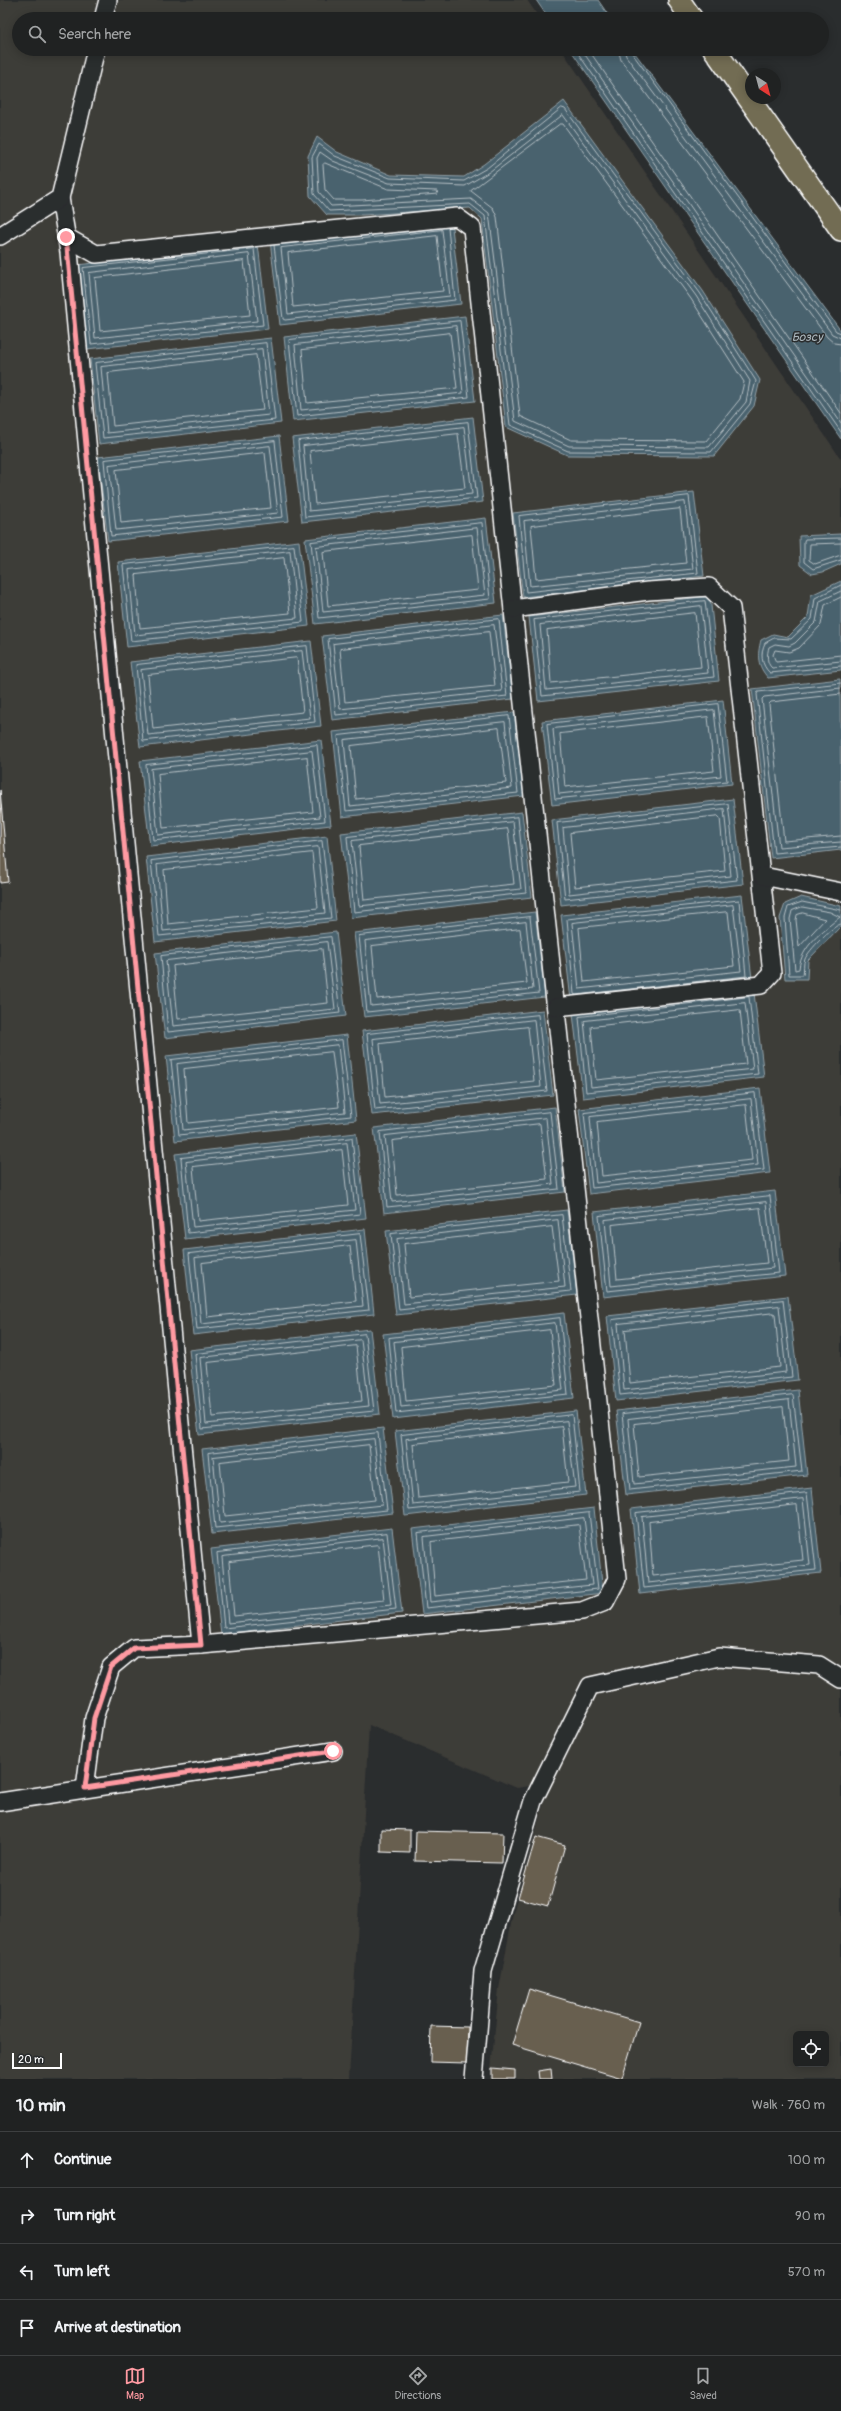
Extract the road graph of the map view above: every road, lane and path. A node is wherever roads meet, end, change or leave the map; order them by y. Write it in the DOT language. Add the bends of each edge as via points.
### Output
graph roads {
  1 [pos="108,0"];
  2 [pos="679,0"];
  3 [pos="105,12"];
  4 [pos="687,12"];
  5 [pos="94,56"];
  6 [pos="719,56"];
  7 [pos="60,198"];
  8 [pos="838,218"];
  9 [pos="0,236"];
  10 [pos="66,237"];
  11 [pos="513,609"];
  12 [pos="763,876"];
  13 [pos="841,892"];
  14 [pos="556,1007"];
  15 [pos="201,1645"];
  16 [pos="841,1678"];
  17 [pos="333,1751"];
  18 [pos="85,1788"];
  19 [pos="0,1802"];
  20 [pos="474,2079"];
  1 -- 3 [label="street"];
  2 -- 4 [label="main road"];
  5 -- 7 [label="street"];
  6 -- 8 [label="main road"];
  7 -- 9 [label="street"];
  7 -- 10 [label="street"];
  10 -- 11 [label="street" via="96,254 458,217 472,228"];
  10 -- 15 [label="street"];
  11 -- 12 [label="street" via="648,591 709,587 727,601 731,608"];
  11 -- 14 [label="street"];
  12 -- 13 [label="street"];
  12 -- 14 [label="street" via="772,973 761,985"];
  14 -- 15 [label="street" via="617,1579 605,1602 582,1611"];
  15 -- 18 [label="street" via="134,1648 111,1667 94,1718"];
  16 -- 20 [label="street" via="819,1665 719,1657 590,1686 533,1801 483,1971"];
  17 -- 18 [label="street"];
  18 -- 19 [label="street"];
}
